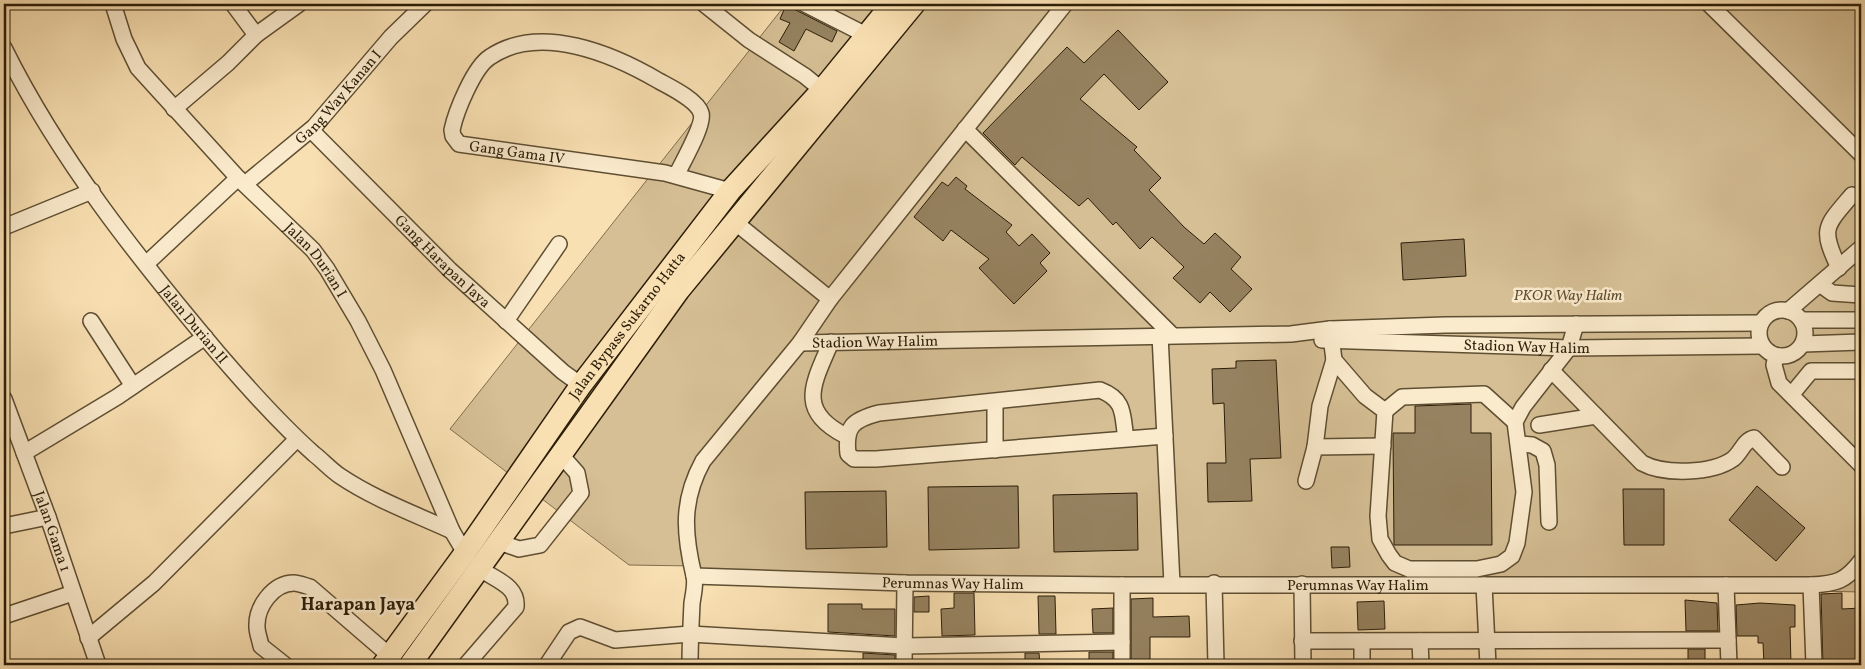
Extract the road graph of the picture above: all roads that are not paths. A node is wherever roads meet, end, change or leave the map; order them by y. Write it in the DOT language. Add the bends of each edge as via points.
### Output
graph roads {
  1 [pos="114,4"];
  2 [pos="233,4"];
  3 [pos="299,4"];
  4 [pos="425,4"];
  5 [pos="805,4"];
  6 [pos="892,4"];
  7 [pos="914,4"];
  8 [pos="1065,4"];
  9 [pos="1709,4"];
  10 [pos="710,5"];
  11 [pos="256,35"];
  12 [pos="866,35"];
  13 [pos="4,48"];
  14 [pos="822,90"];
  15 [pos="174,109"];
  16 [pos="965,129"];
  17 [pos="311,130"];
  18 [pos="1861,154"];
  19 [pos="676,176"];
  20 [pos="242,181"];
  21 [pos="92,191"];
  22 [pos="730,191"];
  23 [pos="1852,195"];
  24 [pos="736,223"];
  25 [pos="4,227"];
  26 [pos="559,244"];
  27 [pos="1861,248"];
  28 [pos="146,264"];
  29 [pos="1839,268"];
  30 [pos="1821,285"];
  31 [pos="1860,291"];
  32 [pos="830,299"];
  33 [pos="1788,311"];
  34 [pos="1802,320"];
  35 [pos="1861,320"];
  36 [pos="91,321"];
  37 [pos="506,321"];
  38 [pos="1761,323"];
  39 [pos="1576,324"];
  40 [pos="1445,325"];
  41 [pos="1519,325"];
  42 [pos="1166,335"];
  43 [pos="1331,335"];
  44 [pos="205,337"];
  45 [pos="831,342"];
  46 [pos="1861,342"];
  47 [pos="800,343"];
  48 [pos="1803,344"];
  49 [pos="1445,345"];
  50 [pos="1763,346"];
  51 [pos="1519,347"];
  52 [pos="1569,348"];
  53 [pos="1776,356"];
  54 [pos="1334,360"];
  55 [pos="1551,370"];
  56 [pos="1861,371"];
  57 [pos="581,385"];
  58 [pos="133,386"];
  59 [pos="1792,394"];
  60 [pos="995,403"];
  61 [pos="5,406"];
  62 [pos="1385,411"];
  63 [pos="1596,416"];
  64 [pos="1515,422"];
  65 [pos="1538,425"];
  66 [pos="846,436"];
  67 [pos="1165,436"];
  68 [pos="297,439"];
  69 [pos="1126,439"];
  70 [pos="1520,444"];
  71 [pos="1383,446"];
  72 [pos="1315,447"];
  73 [pos="995,450"];
  74 [pos="24,452"];
  75 [pos="561,455"];
  76 [pos="1861,465"];
  77 [pos="1782,467"];
  78 [pos="1306,481"];
  79 [pos="48,517"];
  80 [pos="1548,522"];
  81 [pos="4,526"];
  82 [pos="452,531"];
  83 [pos="499,542"];
  84 [pos="465,553"];
  85 [pos="1861,561"];
  86 [pos="479,568"];
  87 [pos="694,576"];
  88 [pos="905,582"];
  89 [pos="1214,583"];
  90 [pos="1172,584"];
  91 [pos="1302,584"];
  92 [pos="1122,585"];
  93 [pos="1484,585"];
  94 [pos="1726,585"];
  95 [pos="1811,585"];
  96 [pos="73,592"];
  97 [pos="4,616"];
  98 [pos="690,634"];
  99 [pos="88,638"];
  100 [pos="1728,640"];
  101 [pos="1302,641"];
  102 [pos="1362,641"];
  103 [pos="1420,641"];
  104 [pos="1488,641"];
  105 [pos="1122,642"];
  106 [pos="904,646"];
  107 [pos="386,661"];
  108 [pos="98,665"];
  109 [pos="285,665"];
  110 [pos="410,665"];
  111 [pos="466,665"];
  112 [pos="547,665"];
  113 [pos="690,665"];
  114 [pos="904,665"];
  115 [pos="1122,665"];
  116 [pos="1216,665"];
  117 [pos="1303,665"];
  118 [pos="1362,665"];
  119 [pos="1420,665"];
  120 [pos="1488,665"];
  121 [pos="1729,665"];
  122 [pos="1814,665"];
  1 -- 15 [label="street, Jalan Durian I" via="124,39 138,68"];
  2 -- 11 [label="street"];
  3 -- 11 [label="street"];
  4 -- 17 [label="street, Gang Way Kanan I" via="391,37"];
  5 -- 12 [label="street"];
  6 -- 12 [label="highway, Jalan Bypass Sukarno Hatta"];
  7 -- 24 [label="highway, Jalan Bypass Sukarno Hatta"];
  8 -- 16 [label="street, Stadion Way Halim"];
  9 -- 18 [label="street"];
  10 -- 14 [label="street" via="749,40"];
  11 -- 15 [label="street"];
  12 -- 14 [label="highway, Jalan Bypass Sukarno Hatta"];
  13 -- 21 [label="street, Jalan Durian II" via="43,121"];
  14 -- 22 [label="highway, Jalan Bypass Sukarno Hatta"];
  15 -- 20 [label="street, Jalan Durian I"];
  16 -- 32 [label="street, Stadion Way Halim"];
  16 -- 42 [label="street"];
  17 -- 20 [label="street, Gang Way Kanan I"];
  17 -- 37 [label="street, Gang Harapan Jaya" via="450,270"];
  19 -- 19 [label="street, Gang Gama IV" via="459,144 452,130 455,116 467,89 489,57 512,46 565,44 593,49 638,69 698,108 701,121"];
  19 -- 22 [label="street, Gang Gama IV"];
  20 -- 28 [label="street, Gang Way Kanan I"];
  20 -- 82 [label="street, Jalan Durian I" via="327,269 383,370"];
  21 -- 25 [label="street"];
  21 -- 28 [label="street, Jalan Durian II"];
  22 -- 57 [label="highway, Jalan Bypass Sukarno Hatta"];
  23 -- 29 [label="street" via="1828,224 1826,236"];
  24 -- 32 [label="street"];
  24 -- 75 [label="highway, Jalan Bypass Sukarno Hatta" via="679,290"];
  26 -- 37 [label="street"];
  27 -- 29 [label="street"];
  28 -- 44 [label="street, Jalan Durian II"];
  29 -- 30 [label="street"];
  30 -- 31 [label="street" via="1832,293"];
  30 -- 33 [label="street"];
  32 -- 47 [label="street, Stadion Way Halim"];
  33 -- 34 [label="street"];
  33 -- 38 [label="street" via="1773,312"];
  34 -- 35 [label="street"];
  34 -- 48 [label="street" via="1806,336"];
  36 -- 58 [label="street"];
  37 -- 57 [label="street, Gang Harapan Jaya"];
  38 -- 39 [label="street, Stadion Way Halim"];
  38 -- 50 [label="street" via="1759,339"];
  39 -- 41 [label="street, Stadion Way Halim"];
  39 -- 52 [label="street"];
  40 -- 41 [label="street, Stadion Way Halim"];
  40 -- 43 [label="street, Stadion Way Halim"];
  40 -- 49 [label="street"];
  41 -- 51 [label="street"];
  42 -- 43 [label="street, Stadion Way Halim"];
  42 -- 45 [label="street, Stadion Way Halim"];
  42 -- 67 [label="street"];
  43 -- 49 [label="street, Stadion Way Halim"];
  43 -- 54 [label="street"];
  44 -- 58 [label="street"];
  44 -- 68 [label="street, Jalan Durian II"];
  45 -- 47 [label="street, Stadion Way Halim"];
  45 -- 66 [label="street" via="814,381 813,403 828,427"];
  46 -- 48 [label="street"];
  47 -- 87 [label="street" via="711,450 693,478 686,522"];
  48 -- 53 [label="street" via="1792,355"];
  49 -- 51 [label="street, Stadion Way Halim"];
  50 -- 52 [label="street, Stadion Way Halim"];
  50 -- 53 [label="street"];
  51 -- 52 [label="street, Stadion Way Halim"];
  52 -- 55 [label="street"];
  53 -- 59 [label="street" via="1774,365 1780,383"];
  54 -- 62 [label="street" via="1365,396"];
  54 -- 72 [label="street" via="1320,406"];
  55 -- 63 [label="street"];
  55 -- 64 [label="street"];
  56 -- 59 [label="street" via="1811,371"];
  57 -- 84 [label="highway, Jalan Bypass Sukarno Hatta"];
  58 -- 74 [label="street"];
  59 -- 76 [label="street"];
  60 -- 66 [label="street" via="879,413 854,423"];
  60 -- 69 [label="street" via="1100,390 1114,396 1121,406"];
  60 -- 73 [label="street"];
  61 -- 74 [label="street, Jalan Gama 1"];
  62 -- 64 [label="street" via="1402,397 1484,394"];
  62 -- 71 [label="street"];
  63 -- 65 [label="street"];
  63 -- 77 [label="street" via="1642,463 1653,469 1717,468 1734,458 1754,438"];
  64 -- 70 [label="street"];
  66 -- 73 [label="street" via="848,454 854,459"];
  67 -- 69 [label="street"];
  67 -- 90 [label="street"];
  68 -- 82 [label="street, Jalan Durian II" via="339,476"];
  68 -- 99 [label="street" via="154,583"];
  69 -- 73 [label="street"];
  70 -- 71 [label="street" via="1524,492 1517,543 1512,556 1501,564 1477,569 1409,569 1395,563 1380,539 1378,516"];
  70 -- 80 [label="street" via="1532,445 1543,451 1547,465"];
  71 -- 72 [label="street"];
  72 -- 78 [label="street"];
  74 -- 79 [label="street, Jalan Gama 1"];
  75 -- 83 [label="highway, Jalan Bypass Sukarno Hatta"];
  75 -- 83 [label="street" via="577,473 581,493 540,545 519,549"];
  79 -- 81 [label="street"];
  79 -- 96 [label="street, Jalan Gama 1"];
  82 -- 84 [label="street, Jalan Durian I"];
  83 -- 86 [label="highway, Jalan Bypass Sukarno Hatta"];
  84 -- 107 [label="highway, Jalan Bypass Sukarno Hatta"];
  85 -- 95 [label="street" via="1851,574 1836,583"];
  86 -- 110 [label="highway, Jalan Bypass Sukarno Hatta"];
  86 -- 111 [label="street" via="512,588 516,607"];
  87 -- 88 [label="street, Perumnas Way Halim"];
  87 -- 98 [label="street"];
  88 -- 92 [label="street, Perumnas Way Halim"];
  88 -- 106 [label="street"];
  89 -- 90 [label="street, Perumnas Way Halim"];
  89 -- 91 [label="street, Perumnas Way Halim"];
  89 -- 116 [label="street"];
  90 -- 92 [label="street, Perumnas Way Halim"];
  91 -- 93 [label="street, Perumnas Way Halim"];
  91 -- 101 [label="street"];
  92 -- 105 [label="street"];
  93 -- 94 [label="street, Perumnas Way Halim"];
  93 -- 104 [label="street"];
  94 -- 95 [label="street, Perumnas Way Halim"];
  94 -- 100 [label="street"];
  95 -- 122 [label="street"];
  96 -- 97 [label="street"];
  96 -- 99 [label="street, Jalan Gama 1"];
  98 -- 106 [label="street"];
  98 -- 112 [label="street" via="615,640 580,627 569,632"];
  98 -- 113 [label="street"];
  99 -- 108 [label="street, Jalan Gama 1"];
  100 -- 104 [label="street"];
  100 -- 121 [label="street"];
  101 -- 102 [label="street"];
  101 -- 117 [label="street"];
  102 -- 103 [label="street"];
  102 -- 118 [label="street"];
  103 -- 104 [label="street"];
  103 -- 119 [label="street"];
  104 -- 120 [label="street"];
  105 -- 106 [label="street"];
  105 -- 115 [label="street"];
  106 -- 114 [label="street"];
  107 -- 109 [label="street" via="310,587 296,583 273,591 261,606 257,626 261,646"];
}
